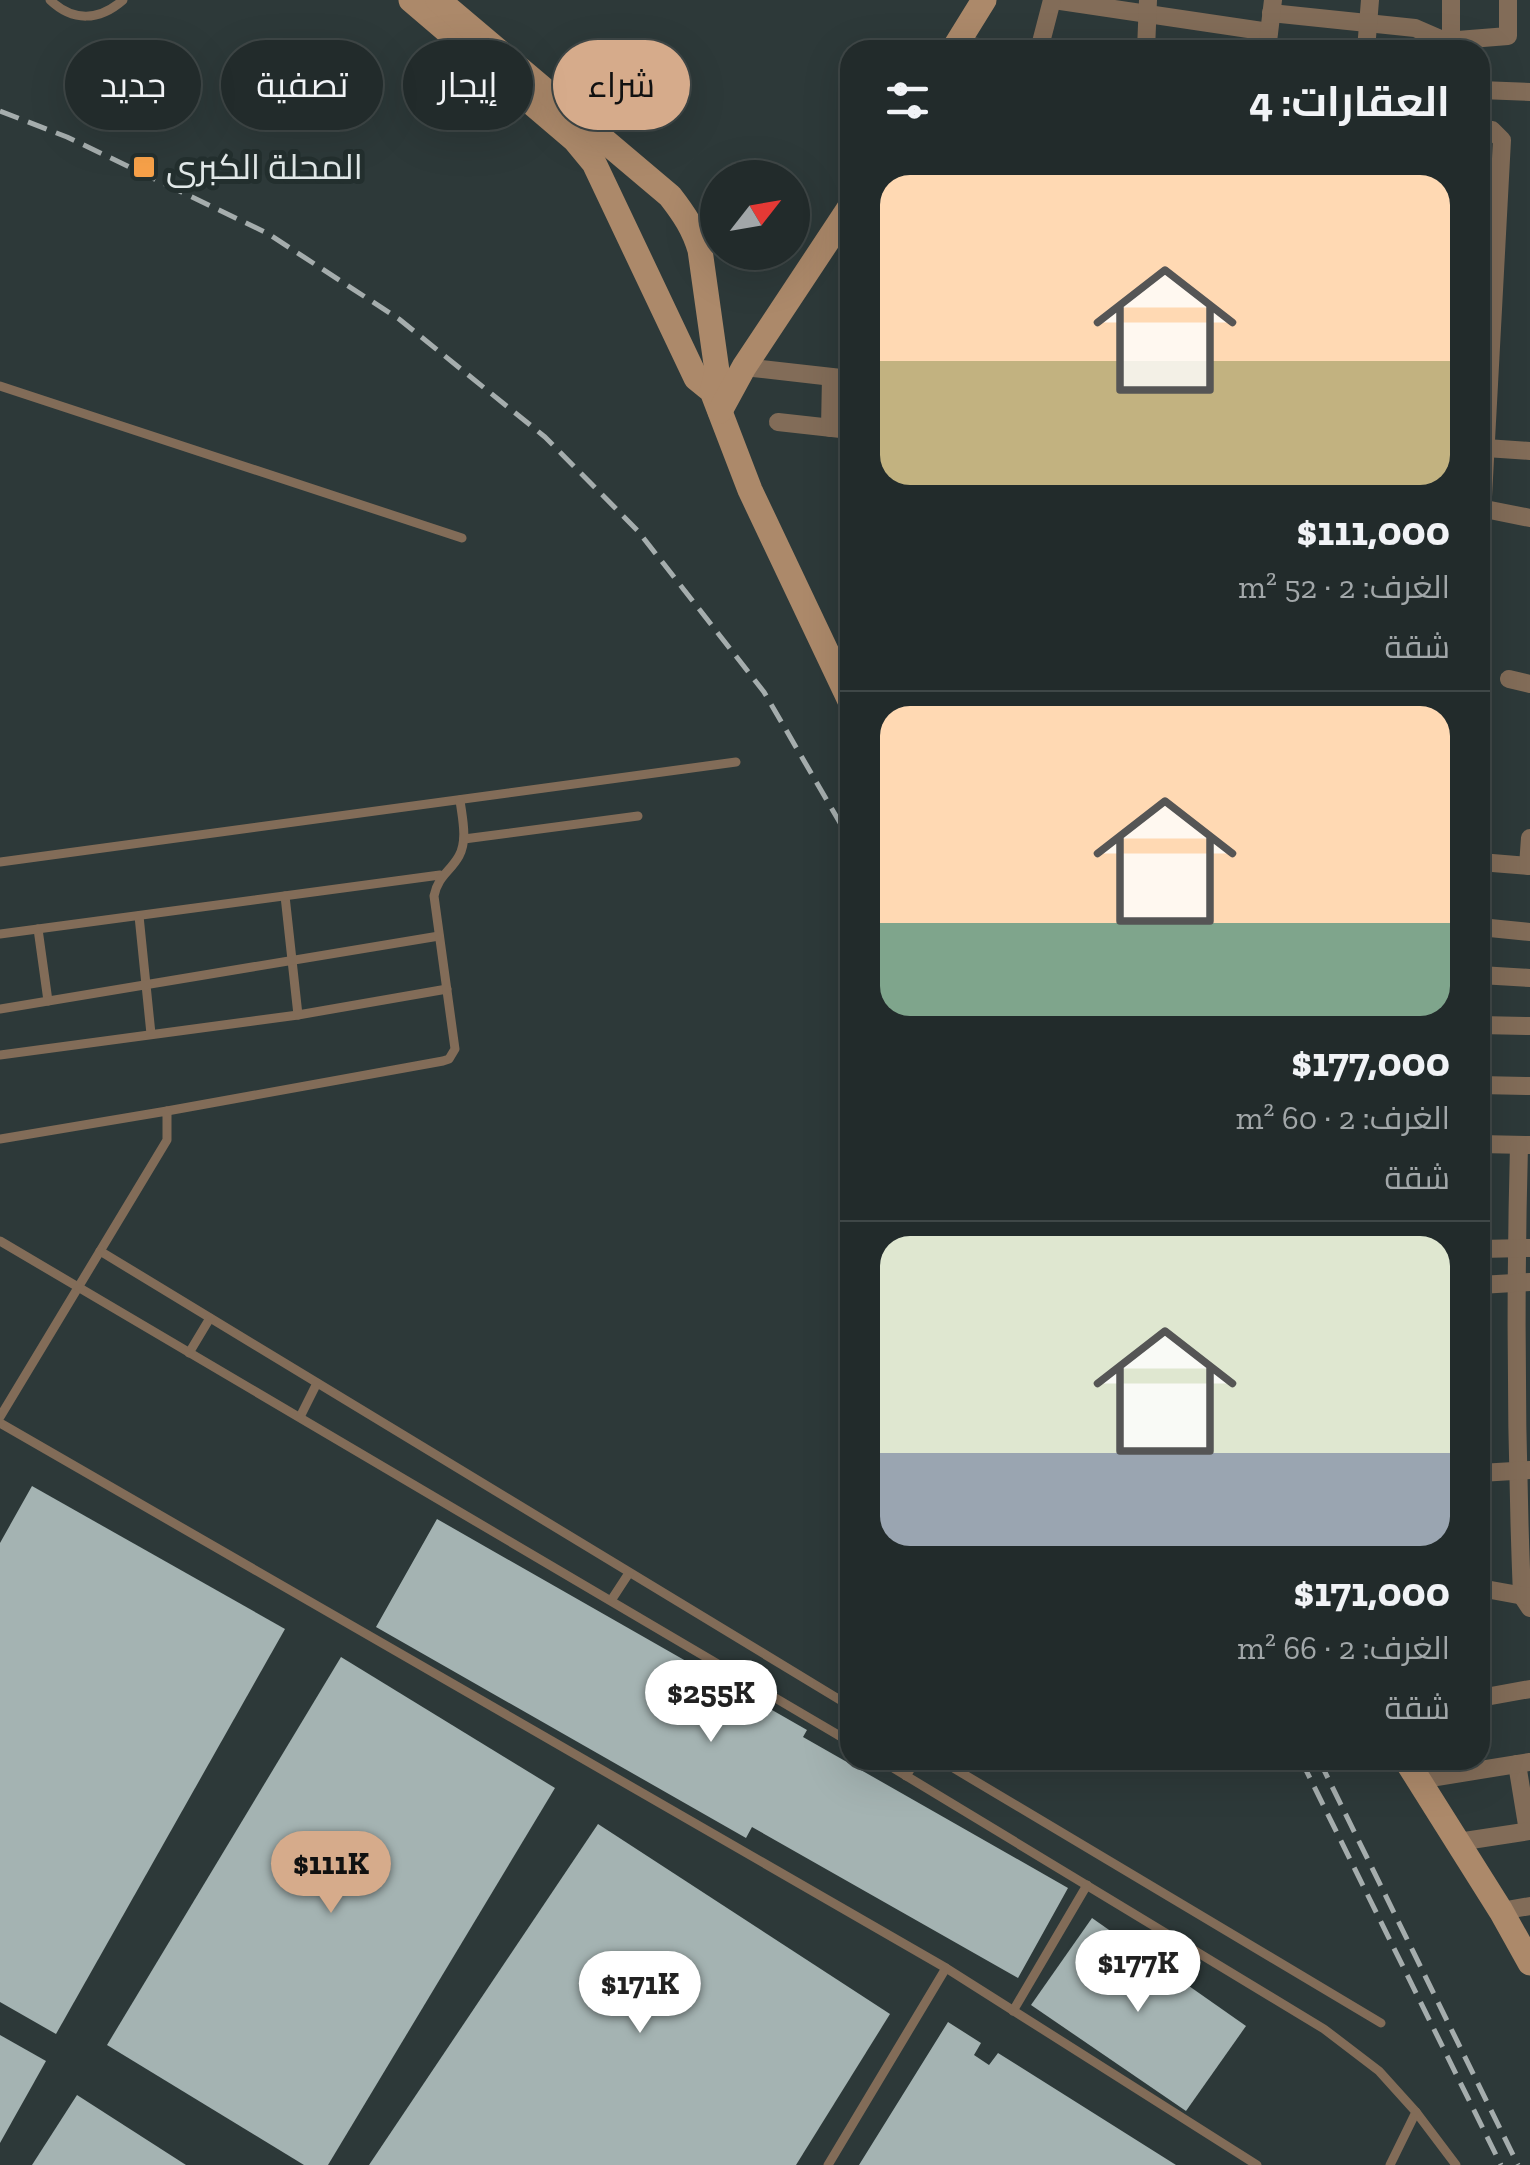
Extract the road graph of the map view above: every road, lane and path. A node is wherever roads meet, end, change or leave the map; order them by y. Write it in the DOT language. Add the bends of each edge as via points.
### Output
graph roads {
  1 [pos="50,0"];
  2 [pos="123,0"];
  3 [pos="411,0"];
  4 [pos="984,0"];
  5 [pos="1053,0"];
  6 [pos="1197,0"];
  7 [pos="1370,0"];
  8 [pos="1450,0"];
  9 [pos="1508,0"];
  10 [pos="443,2"];
  11 [pos="1148,7"];
  12 [pos="1194,20"];
  13 [pos="1368,23"];
  14 [pos="1270,24"];
  15 [pos="959,40"];
  16 [pos="1042,40"];
  17 [pos="1146,40"];
  18 [pos="1367,40"];
  19 [pos="1436,40"];
  20 [pos="1440,40"];
  21 [pos="1463,40"];
  22 [pos="1490,90"];
  23 [pos="1530,92"];
  24 [pos="1490,132"];
  25 [pos="619,152"];
  26 [pos="594,163"];
  27 [pos="840,222"];
  28 [pos="744,368"];
  29 [pos="1490,371"];
  30 [pos="840,378"];
  31 [pos="0,386"];
  32 [pos="716,401"];
  33 [pos="778,422"];
  34 [pos="830,428"];
  35 [pos="840,429"];
  36 [pos="1490,448"];
  37 [pos="1530,451"];
  38 [pos="1490,510"];
  39 [pos="1530,518"];
  40 [pos="462,538"];
  41 [pos="1509,679"];
  42 [pos="840,680"];
  43 [pos="1530,684"];
  44 [pos="736,762"];
  45 [pos="460,800"];
  46 [pos="638,816"];
  47 [pos="1530,838"];
  48 [pos="464,839"];
  49 [pos="0,862"];
  50 [pos="1490,863"];
  51 [pos="1529,866"];
  52 [pos="440,875"];
  53 [pos="285,896"];
  54 [pos="138,916"];
  55 [pos="1490,928"];
  56 [pos="38,929"];
  57 [pos="1530,932"];
  58 [pos="0,934"];
  59 [pos="439,936"];
  60 [pos="292,960"];
  61 [pos="1490,976"];
  62 [pos="1530,978"];
  63 [pos="146,985"];
  64 [pos="447,990"];
  65 [pos="48,1001"];
  66 [pos="0,1009"];
  67 [pos="298,1015"];
  68 [pos="1490,1024"];
  69 [pos="1530,1026"];
  70 [pos="150,1034"];
  71 [pos="0,1055"];
  72 [pos="1490,1085"];
  73 [pos="1530,1086"];
  74 [pos="167,1111"];
  75 [pos="0,1138"];
  76 [pos="1490,1144"];
  77 [pos="1524,1145"];
  78 [pos="0,1241"];
  79 [pos="1523,1248"];
  80 [pos="1490,1249"];
  81 [pos="100,1251"];
  82 [pos="1523,1283"];
  83 [pos="1490,1285"];
  84 [pos="77,1288"];
  85 [pos="210,1318"];
  86 [pos="189,1352"];
  87 [pos="1522,1362"];
  88 [pos="317,1383"];
  89 [pos="300,1417"];
  90 [pos="0,1420"];
  91 [pos="1524,1470"];
  92 [pos="1490,1473"];
  93 [pos="629,1573"];
  94 [pos="1490,1591"];
  95 [pos="612,1599"];
  96 [pos="1528,1601"];
  97 [pos="1530,1689"];
  98 [pos="1490,1696"];
  99 [pos="840,1700"];
  100 [pos="840,1736"];
  101 [pos="1523,1763"];
  102 [pos="1490,1765"];
  103 [pos="896,1770"];
  104 [pos="910,1770"];
  105 [pos="957,1770"];
  106 [pos="1412,1770"];
  107 [pos="906,1776"];
  108 [pos="1529,1831"];
  109 [pos="1458,1842"];
  110 [pos="1087,1886"];
  111 [pos="1530,1906"];
  112 [pos="1514,1921"];
  113 [pos="1530,1962"];
  114 [pos="946,1968"];
  115 [pos="1014,2010"];
  116 [pos="1381,2023"];
  117 [pos="1416,2112"];
  118 [pos="828,2165"];
  119 [pos="1257,2165"];
  120 [pos="1390,2165"];
  121 [pos="1456,2165"];
  1 -- 2 [label="lane" via="79,17 110,11"];
  3 -- 26 [label="main road"];
  4 -- 15 [label="main road"];
  5 -- 11 [label="street"];
  5 -- 16 [label="street"];
  6 -- 12 [label="street"];
  7 -- 13 [label="street"];
  8 -- 20 [label="street"];
  9 -- 21 [label="street" via="1508,36"];
  10 -- 25 [label="main road"];
  11 -- 12 [label="street"];
  11 -- 17 [label="street"];
  12 -- 14 [label="street"];
  13 -- 14 [label="street"];
  13 -- 18 [label="street"];
  13 -- 19 [label="street" via="1415,28"];
  22 -- 23 [label="street"];
  24 -- 29 [label="street" via="1502,140"];
  25 -- 26 [label="main road"];
  25 -- 32 [label="main road" via="670,196 695,231"];
  26 -- 32 [label="main road" via="696,378"];
  27 -- 28 [label="main road"];
  28 -- 30 [label="street"];
  28 -- 32 [label="main road"];
  30 -- 34 [label="street"];
  31 -- 40 [label="lane"];
  32 -- 42 [label="main road" via="750,490"];
  33 -- 34 [label="street"];
  34 -- 35 [label="street"];
  36 -- 37 [label="street"];
  38 -- 39 [label="street"];
  41 -- 43 [label="street"];
  44 -- 45 [label="lane"];
  45 -- 48 [label="lane"];
  45 -- 49 [label="lane"];
  46 -- 48 [label="lane"];
  47 -- 51 [label="street"];
  48 -- 52 [label="lane" via="458,858"];
  50 -- 51 [label="street"];
  52 -- 53 [label="lane"];
  52 -- 59 [label="lane" via="434,896"];
  53 -- 54 [label="lane"];
  53 -- 60 [label="lane"];
  54 -- 56 [label="lane"];
  54 -- 63 [label="lane"];
  55 -- 57 [label="street"];
  56 -- 58 [label="lane"];
  56 -- 65 [label="lane"];
  59 -- 60 [label="lane"];
  59 -- 64 [label="lane"];
  60 -- 63 [label="lane"];
  60 -- 67 [label="lane"];
  61 -- 62 [label="street"];
  63 -- 65 [label="lane"];
  63 -- 70 [label="lane"];
  64 -- 67 [label="lane"];
  64 -- 74 [label="lane" via="455,1049 449,1059"];
  65 -- 66 [label="lane"];
  67 -- 70 [label="lane"];
  68 -- 69 [label="street"];
  70 -- 71 [label="lane"];
  72 -- 73 [label="street"];
  74 -- 75 [label="lane"];
  74 -- 81 [label="lane" via="167,1140"];
  76 -- 77 [label="street"];
  77 -- 79 [label="street"];
  78 -- 84 [label="lane"];
  79 -- 80 [label="street"];
  79 -- 82 [label="street"];
  81 -- 84 [label="lane"];
  81 -- 85 [label="lane"];
  82 -- 83 [label="street"];
  82 -- 87 [label="street"];
  84 -- 86 [label="lane"];
  84 -- 90 [label="lane"];
  85 -- 86 [label="lane"];
  85 -- 88 [label="lane"];
  86 -- 89 [label="lane"];
  87 -- 91 [label="street"];
  88 -- 89 [label="lane"];
  88 -- 93 [label="lane"];
  89 -- 95 [label="lane"];
  90 -- 114 [label="lane"];
  91 -- 92 [label="street"];
  91 -- 96 [label="street"];
  93 -- 95 [label="lane"];
  93 -- 99 [label="lane"];
  94 -- 96 [label="street"];
  95 -- 100 [label="lane"];
  97 -- 98 [label="street"];
  101 -- 102 [label="street"];
  101 -- 108 [label="street"];
  103 -- 107 [label="lane"];
  104 -- 107 [label="lane"];
  105 -- 116 [label="lane"];
  106 -- 109 [label="main road"];
  107 -- 110 [label="lane"];
  108 -- 109 [label="street"];
  109 -- 112 [label="main road"];
  110 -- 115 [label="lane"];
  110 -- 117 [label="lane" via="1324,2029 1379,2071"];
  111 -- 112 [label="street"];
  112 -- 113 [label="main road"];
  114 -- 115 [label="lane"];
  114 -- 118 [label="lane"];
  115 -- 119 [label="lane"];
  117 -- 120 [label="lane"];
  117 -- 121 [label="lane"];
}
